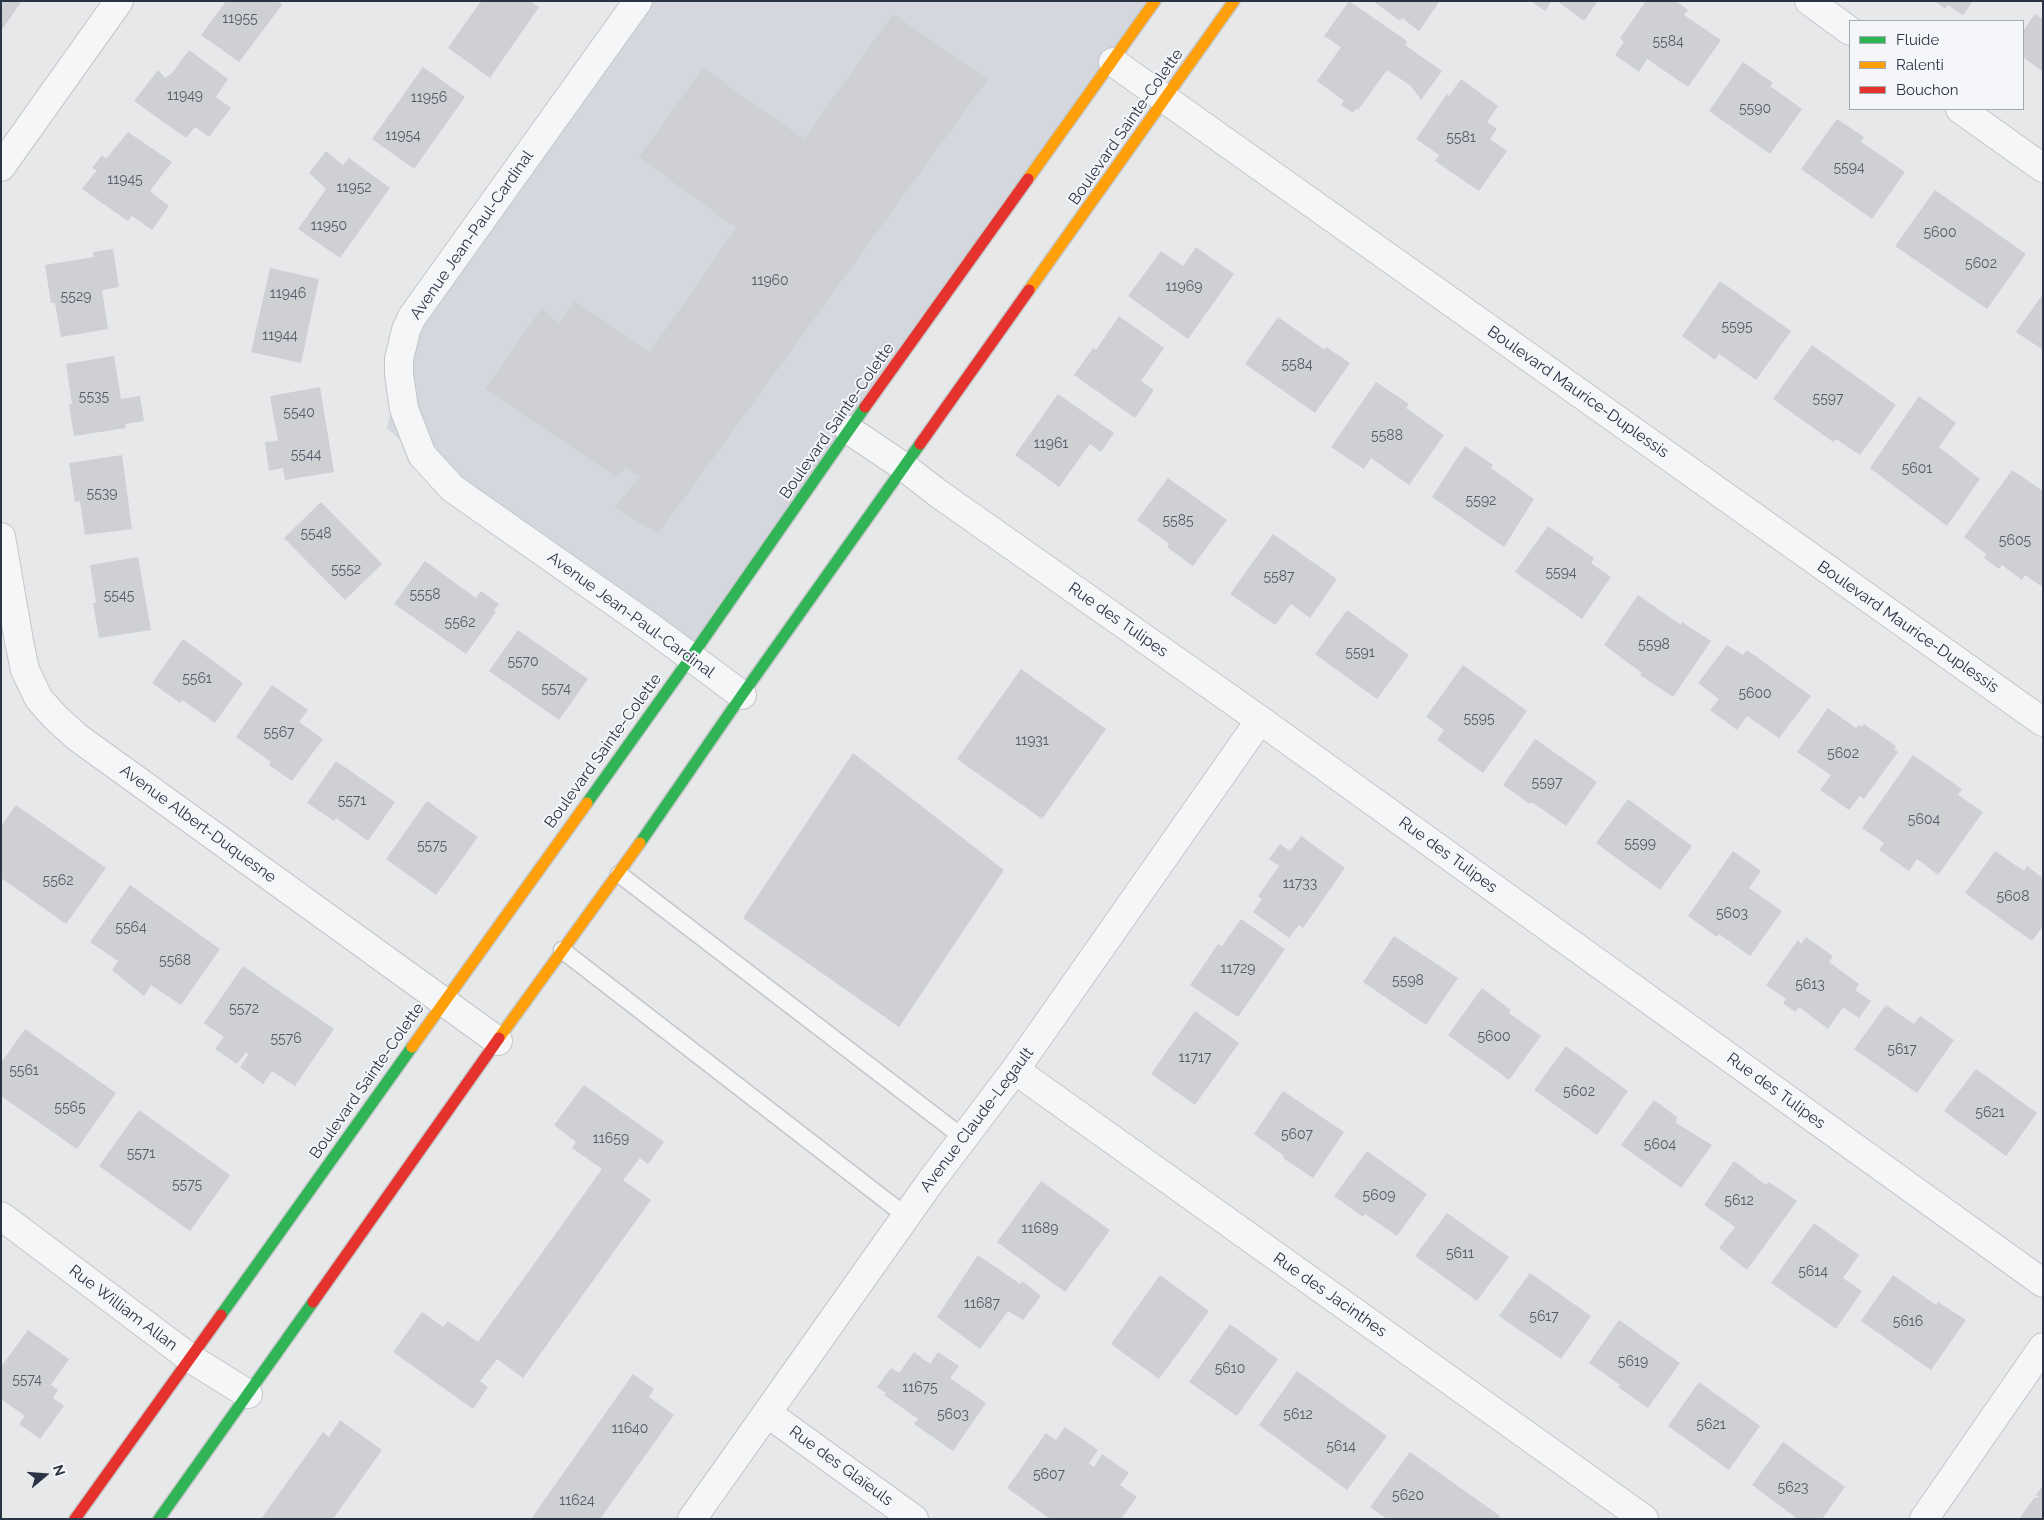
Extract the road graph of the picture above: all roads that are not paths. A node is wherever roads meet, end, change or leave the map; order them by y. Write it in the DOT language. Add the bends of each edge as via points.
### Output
graph roads {
  1 [pos="120,1"];
  2 [pos="638,1"];
  3 [pos="1155,1"];
  4 [pos="1234,1"];
  5 [pos="1809,1"];
  6 [pos="1849,30"];
  7 [pos="1112,62"];
  8 [pos="1166,99"];
  9 [pos="1961,110"];
  10 [pos="1,167"];
  11 [pos="2043,168"];
  12 [pos="849,430"];
  13 [pos="904,467"];
  14 [pos="1,537"];
  15 [pos="691,657"];
  16 [pos="742,695"];
  17 [pos="1260,720"];
  18 [pos="2043,722"];
  19 [pos="619,874"];
  20 [pos="562,950"];
  21 [pos="444,1001"];
  22 [pos="498,1041"];
  23 [pos="1015,1070"];
  24 [pos="965,1138"];
  25 [pos="1,1216"];
  26 [pos="906,1216"];
  27 [pos="2043,1284"];
  28 [pos="2043,1347"];
  29 [pos="190,1358"];
  30 [pos="248,1394"];
  31 [pos="767,1413"];
  32 [pos="75,1519"];
  33 [pos="159,1519"];
  34 [pos="692,1519"];
  35 [pos="914,1519"];
  36 [pos="1644,1519"];
  37 [pos="1924,1519"];
  1 -- 10 [label="street"];
  2 -- 15 [label="street, Avenue Jean-Paul-Cardinal" via="412,317 402,344 399,374 404,409 422,456 452,488"];
  3 -- 7 [label="street, Boulevard Sainte-Colette"];
  4 -- 8 [label="street, Boulevard Sainte-Colette"];
  5 -- 6 [label="street"];
  7 -- 8 [label="street, Boulevard Maurice-Duplessis"];
  7 -- 12 [label="street, Boulevard Sainte-Colette"];
  8 -- 13 [label="street, Boulevard Sainte-Colette"];
  8 -- 18 [label="street, Boulevard Maurice-Duplessis"];
  9 -- 11 [label="street"];
  12 -- 13 [label="street, Rue des Tulipes"];
  12 -- 15 [label="street, Boulevard Sainte-Colette"];
  13 -- 16 [label="street, Boulevard Sainte-Colette"];
  13 -- 17 [label="street, Rue des Tulipes"];
  14 -- 21 [label="street, Avenue Albert-Duquesne" via="25,670 39,699 55,717 77,737"];
  15 -- 16 [label="street, Avenue Jean-Paul-Cardinal"];
  15 -- 21 [label="street, Boulevard Sainte-Colette"];
  16 -- 19 [label="street, Boulevard Sainte-Colette"];
  17 -- 23 [label="street, Avenue Claude-Legault"];
  17 -- 27 [label="street, Rue des Tulipes"];
  19 -- 20 [label="street, Boulevard Sainte-Colette"];
  19 -- 24 [label="lane"];
  20 -- 22 [label="street, Boulevard Sainte-Colette"];
  20 -- 26 [label="lane"];
  21 -- 22 [label="street, Avenue Albert-Duquesne"];
  21 -- 29 [label="street, Boulevard Sainte-Colette"];
  22 -- 30 [label="street, Boulevard Sainte-Colette"];
  23 -- 24 [label="street, Avenue Claude-Legault"];
  23 -- 36 [label="street, Rue des Jacinthes"];
  24 -- 26 [label="street, Avenue Claude-Legault"];
  25 -- 29 [label="street, Rue William Allan"];
  26 -- 31 [label="street, Avenue Claude-Legault"];
  28 -- 37 [label="street"];
  29 -- 30 [label="street, Rue William Allan"];
  29 -- 32 [label="street, Boulevard Sainte-Colette"];
  30 -- 33 [label="street, Boulevard Sainte-Colette"];
  31 -- 34 [label="street, Avenue Claude-Legault"];
  31 -- 35 [label="street, Rue des Glaïeuls"];
}
